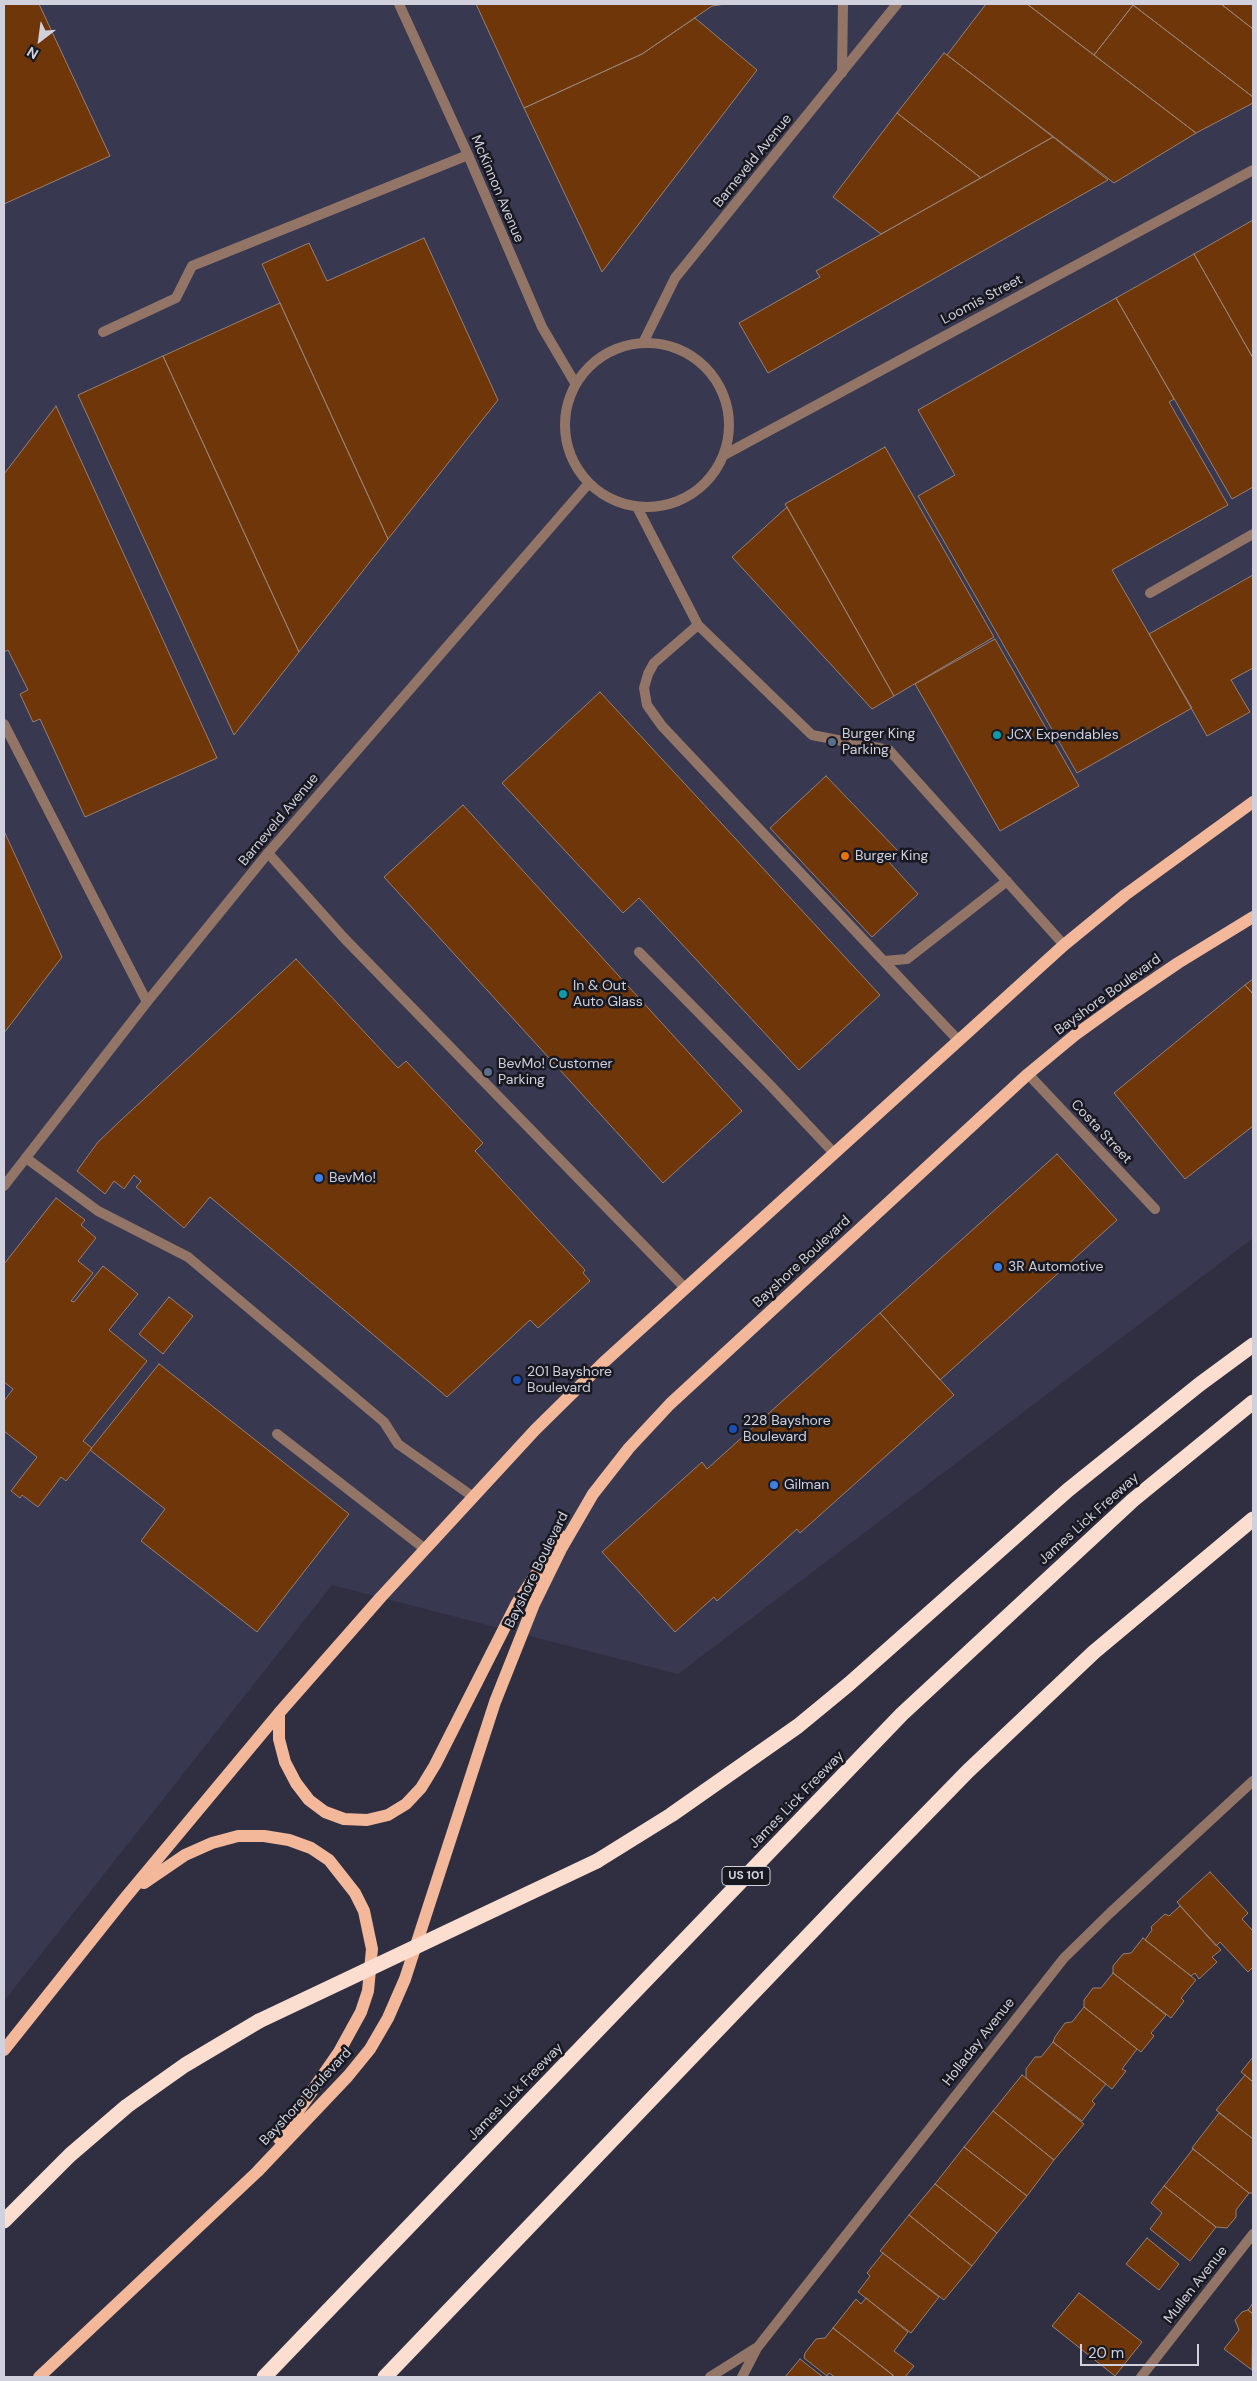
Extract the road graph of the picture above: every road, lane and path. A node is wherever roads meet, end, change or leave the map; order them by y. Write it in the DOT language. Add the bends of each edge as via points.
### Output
graph roads {
  1 [pos="399,4"];
  2 [pos="843,4"];
  3 [pos="897,4"];
  4 [pos="842,73"];
  5 [pos="468,155"];
  6 [pos="1253,170"];
  7 [pos="103,332"];
  8 [pos="643,343"];
  9 [pos="575,383"];
  10 [pos="724,455"];
  11 [pos="589,483"];
  12 [pos="637,507"];
  13 [pos="1253,534"];
  14 [pos="1150,593"];
  15 [pos="698,625"];
  16 [pos="4,724"];
  17 [pos="1253,802"];
  18 [pos="268,853"];
  19 [pos="1007,881"];
  20 [pos="1253,917"];
  21 [pos="1064,945"];
  22 [pos="639,952"];
  23 [pos="884,961"];
  24 [pos="147,1002"];
  25 [pos="958,1040"];
  26 [pos="1028,1074"];
  27 [pos="834,1153"];
  28 [pos="26,1158"];
  29 [pos="4,1186"];
  30 [pos="1155,1209"];
  31 [pos="685,1288"];
  32 [pos="1253,1345"];
  33 [pos="1253,1402"];
  34 [pos="277,1434"];
  35 [pos="593,1494"];
  36 [pos="472,1496"];
  37 [pos="1253,1519"];
  38 [pos="425,1549"];
  39 [pos="279,1713"];
  40 [pos="1253,1781"];
  41 [pos="125,1898"];
  42 [pos="4,2050"];
  43 [pos="257,2172"];
  44 [pos="4,2221"];
  45 [pos="1253,2234"];
  46 [pos="428,2333"];
  47 [pos="757,2348"];
  48 [pos="39,2377"];
  49 [pos="264,2377"];
  50 [pos="385,2377"];
  51 [pos="395,2377"];
  52 [pos="710,2377"];
  53 [pos="742,2377"];
  54 [pos="1141,2377"];
  1 -- 5 [label="street, McKinnon Avenue"];
  2 -- 4 [label="street"];
  3 -- 4 [label="street, Barneveld Avenue"];
  4 -- 8 [label="street, Barneveld Avenue" via="675,278"];
  5 -- 7 [label="street" via="192,266 176,298"];
  5 -- 9 [label="street, McKinnon Avenue" via="542,327"];
  6 -- 10 [label="street, Loomis Street"];
  8 -- 9 [label="street" via="616,348 593,362"];
  8 -- 10 [label="street" via="670,346 694,358 714,377 726,401 729,428"];
  9 -- 11 [label="street" via="566,408 564,435 572,461"];
  10 -- 12 [label="street" via="710,478 689,496 664,506"];
  11 -- 12 [label="street" via="611,499"];
  11 -- 18 [label="street, Barneveld Avenue"];
  12 -- 15 [label="street"];
  13 -- 14 [label="street"];
  15 -- 19 [label="street" via="812,734 889,750"];
  15 -- 23 [label="street" via="654,663 644,688 647,705 662,726"];
  16 -- 24 [label="street"];
  17 -- 21 [label="main road" via="1124,896"];
  18 -- 24 [label="street, Barneveld Avenue"];
  18 -- 31 [label="street" via="344,938"];
  19 -- 21 [label="street"];
  19 -- 23 [label="street" via="907,958"];
  20 -- 26 [label="main road, Bayshore Boulevard" via="1125,999"];
  21 -- 25 [label="main road"];
  22 -- 27 [label="street"];
  23 -- 25 [label="street"];
  24 -- 28 [label="street, Barneveld Avenue"];
  25 -- 27 [label="main road"];
  26 -- 30 [label="street, Costa Street"];
  26 -- 35 [label="main road, Bayshore Boulevard" via="670,1404 629,1448"];
  27 -- 31 [label="main road"];
  28 -- 29 [label="street, Barneveld Avenue"];
  28 -- 36 [label="street" via="98,1211 188,1257 384,1422 398,1444"];
  31 -- 36 [label="main road" via="603,1363"];
  32 -- 44 [label="highway, bridge" via="1068,1490 798,1726 670,1815 597,1861 259,2021 185,2065 126,2106"];
  33 -- 49 [label="highway, James Lick Freeway / US 101" via="1133,1500 902,1714"];
  34 -- 38 [label="street"];
  35 -- 39 [label="main road" via="550,1550 517,1603 435,1765 406,1804 388,1815 367,1820 344,1819 317,1806 296,1783 285,1762 279,1739"];
  35 -- 43 [label="main road, Bayshore Boulevard" via="534,1604 495,1702 405,1980 388,2018 370,2049 348,2076"];
  36 -- 38 [label="main road"];
  37 -- 46 [label="highway" via="1094,1652 995,1745"];
  38 -- 39 [label="main road"];
  39 -- 41 [label="main road"];
  40 -- 47 [label="street, Holladay Avenue" via="1064,1958"];
  41 -- 42 [label="main road"];
  41 -- 43 [label="main road" via="185,1855 238,1836 264,1836 311,1848 329,1860 355,1893 364,1911 372,1949 368,1991 361,2012 339,2052"];
  43 -- 48 [label="main road, Bayshore Boulevard"];
  45 -- 54 [label="street, Mullen Avenue"];
  46 -- 50 [label="highway"];
  46 -- 51 [label="highway"];
  47 -- 52 [label="street, Holladay Avenue"];
  47 -- 53 [label="street, Holladay Avenue"];
}
